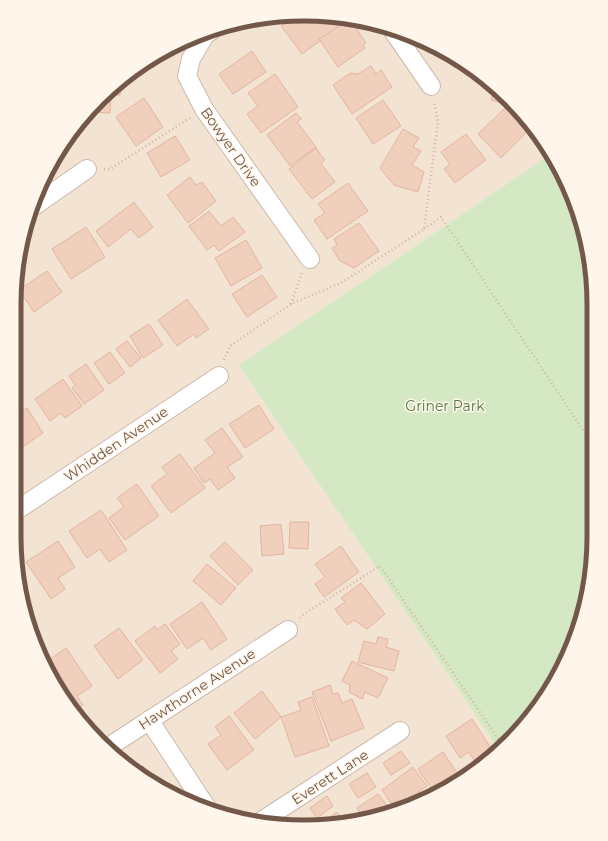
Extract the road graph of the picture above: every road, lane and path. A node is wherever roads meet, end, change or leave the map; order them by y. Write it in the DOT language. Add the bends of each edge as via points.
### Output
graph roads {
  1 [pos="397,37"];
  2 [pos="202,41"];
  3 [pos="431,86"];
  4 [pos="204,109"];
  5 [pos="87,169"];
  6 [pos="41,201"];
  7 [pos="424,229"];
  8 [pos="310,259"];
  9 [pos="291,304"];
  10 [pos="218,376"];
  11 [pos="587,436"];
  12 [pos="21,507"];
  13 [pos="288,630"];
  14 [pos="150,720"];
  15 [pos="400,731"];
  16 [pos="500,741"];
  17 [pos="112,745"];
  18 [pos="202,801"];
  19 [pos="266,818"];
  1 -- 3 [label="street"];
  2 -- 4 [label="street, Bowyer Drive" via="191,58 188,76"];
  3 -- 7 [label="path" via="438,122"];
  4 -- 5 [label="path" via="110,169"];
  4 -- 8 [label="street, Bowyer Drive"];
  5 -- 6 [label="street"];
  7 -- 9 [label="path" via="341,283"];
  7 -- 11 [label="path" via="441,218"];
  8 -- 9 [label="path" via="301,275"];
  9 -- 10 [label="path" via="230,346"];
  10 -- 12 [label="street, Whidden Avenue"];
  13 -- 14 [label="street, Hawthorne Avenue"];
  13 -- 16 [label="path" via="304,614 380,566"];
  14 -- 17 [label="street, Hawthorne Avenue"];
  14 -- 18 [label="street"];
  15 -- 19 [label="street, Everett Lane"];
}
